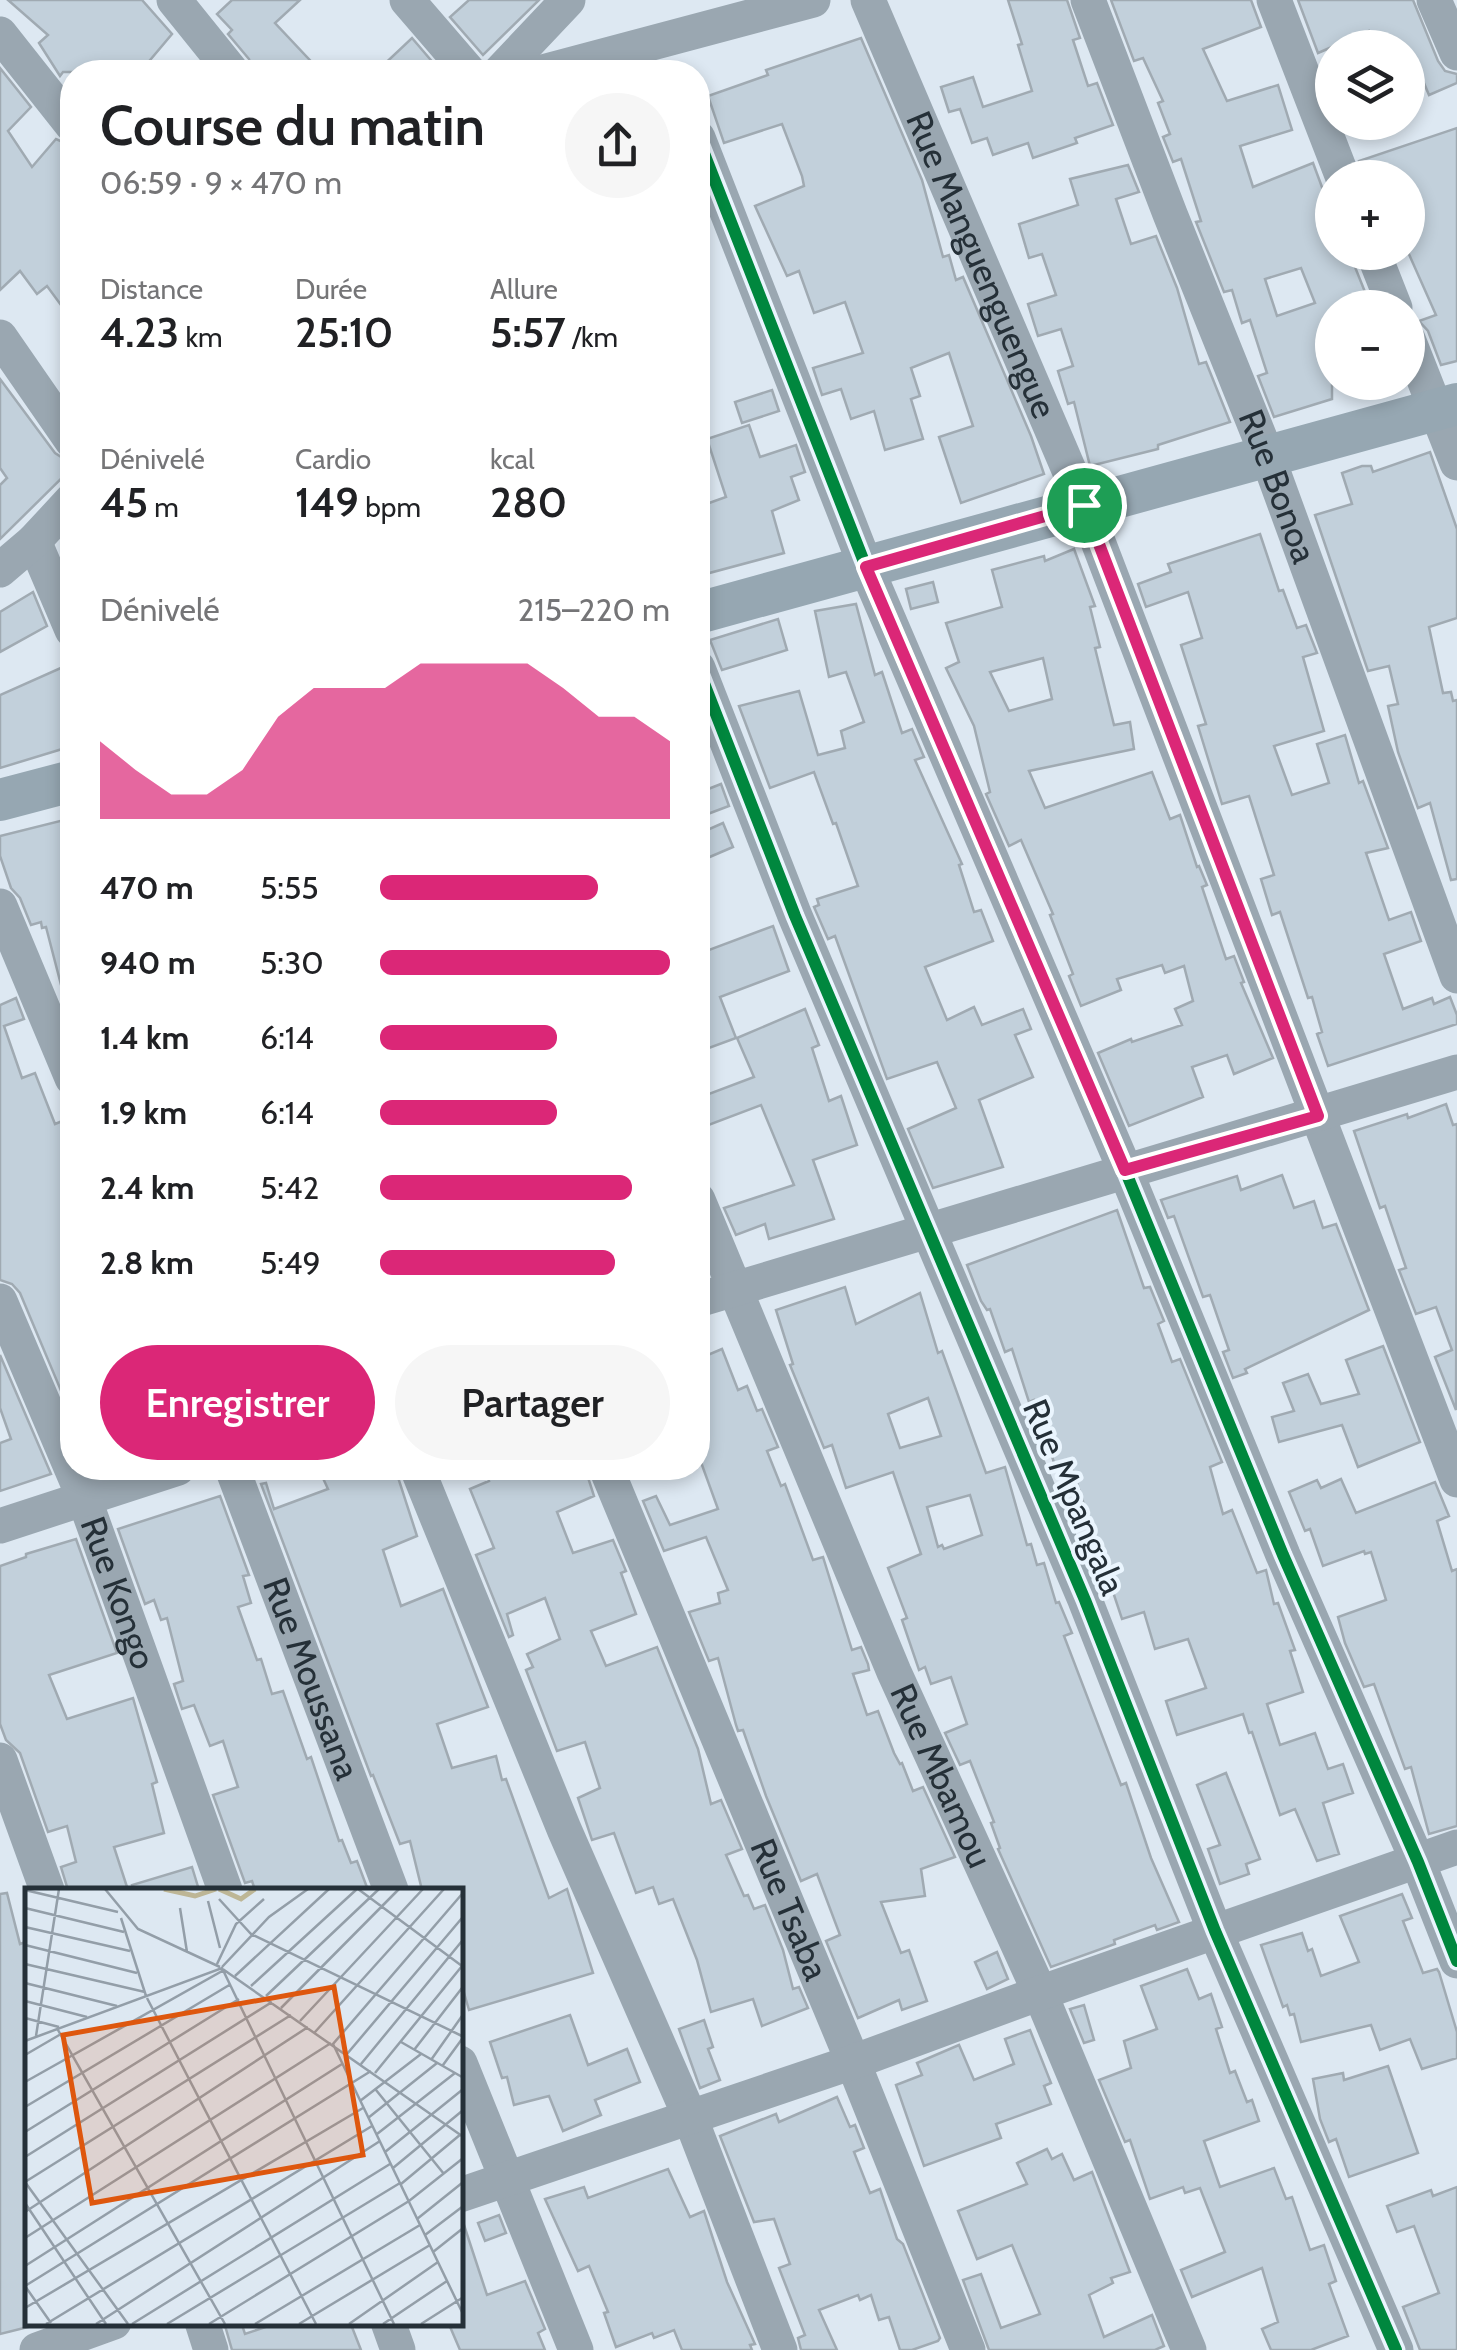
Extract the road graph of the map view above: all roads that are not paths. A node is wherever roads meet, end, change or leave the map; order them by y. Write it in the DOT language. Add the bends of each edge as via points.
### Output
graph roads {
  1 [pos="174,0"];
  2 [pos="408,0"];
  3 [pos="568,0"];
  4 [pos="813,0"];
  5 [pos="868,0"];
  6 [pos="1088,0"];
  7 [pos="1274,0"];
  8 [pos="1434,0"];
  9 [pos="0,34"];
  10 [pos="1457,53"];
  11 [pos="665,58"];
  12 [pos="222,60"];
  13 [pos="459,60"];
  14 [pos="511,60"];
  15 [pos="60,109"];
  16 [pos="1337,160"];
  17 [pos="710,169"];
  18 [pos="0,336"];
  19 [pos="1425,369"];
  20 [pos="1446,407"];
  21 [pos="60,423"];
  22 [pos="1268,458"];
  23 [pos="1457,464"];
  24 [pos="1084,505"];
  25 [pos="60,513"];
  26 [pos="34,540"];
  27 [pos="866,567"];
  28 [pos="0,570"];
  29 [pos="60,602"];
  30 [pos="710,609"];
  31 [pos="710,699"];
  32 [pos="60,784"];
  33 [pos="0,800"];
  34 [pos="0,906"];
  35 [pos="1457,976"];
  36 [pos="60,1049"];
  37 [pos="1457,1072"];
  38 [pos="1318,1116"];
  39 [pos="1125,1170"];
  40 [pos="929,1228"];
  41 [pos="710,1229"];
  42 [pos="735,1289"];
  43 [pos="710,1296"];
  44 [pos="0,1301"];
  45 [pos="60,1442"];
  46 [pos="76,1480"];
  47 [pos="140,1480"];
  48 [pos="237,1480"];
  49 [pos="422,1480"];
  50 [pos="611,1480"];
  51 [pos="1457,1480"];
  52 [pos="84,1498"];
  53 [pos="0,1526"];
  54 [pos="0,1760"];
  55 [pos="1457,1847"];
  56 [pos="1418,1862"];
  57 [pos="45,1888"];
  58 [pos="224,1888"];
  59 [pos="391,1888"];
  60 [pos="1215,1931"];
  61 [pos="1457,1961"];
  62 [pos="1040,1992"];
  63 [pos="854,2062"];
  64 [pos="462,2068"];
  65 [pos="690,2117"];
  66 [pos="507,2178"];
  67 [pos="462,2193"];
  68 [pos="106,2325"];
  69 [pos="203,2325"];
  70 [pos="389,2325"];
  71 [pos="38,2350"];
  72 [pos="211,2350"];
  73 [pos="398,2350"];
  74 [pos="576,2350"];
  75 [pos="780,2350"];
  76 [pos="968,2350"];
  77 [pos="1189,2350"];
  78 [pos="1396,2350"];
  1 -- 12 [label="street"];
  2 -- 13 [label="street"];
  3 -- 14 [label="street"];
  4 -- 11 [label="street"];
  5 -- 24 [label="street, Rue Manguenguengue"];
  6 -- 22 [label="street, Rue Bonoa"];
  7 -- 16 [label="street"];
  8 -- 10 [label="street"];
  9 -- 15 [label="street"];
  17 -- 27 [label="street"];
  18 -- 21 [label="street"];
  19 -- 20 [label="street"];
  20 -- 22 [label="main road"];
  20 -- 23 [label="street"];
  22 -- 24 [label="main road"];
  22 -- 35 [label="street, Rue Bonoa"];
  24 -- 27 [label="main road"];
  24 -- 38 [label="street, Rue Manguenguengue"];
  25 -- 26 [label="street"];
  26 -- 28 [label="street"];
  26 -- 29 [label="street"];
  27 -- 30 [label="main road"];
  27 -- 39 [label="street"];
  31 -- 40 [label="street, Rue Mpangala" via="794,916"];
  32 -- 33 [label="main road"];
  34 -- 36 [label="street"];
  37 -- 38 [label="street"];
  38 -- 39 [label="street"];
  38 -- 51 [label="street, Rue Manguenguengue"];
  39 -- 40 [label="street"];
  39 -- 56 [label="street" via="1282,1555"];
  40 -- 42 [label="street"];
  40 -- 60 [label="street, Rue Mpangala"];
  41 -- 42 [label="street, Rue Mbamou"];
  42 -- 43 [label="street"];
  42 -- 62 [label="street, Rue Mbamou" via="894,1672"];
  44 -- 45 [label="street, Rue Kongo"];
  46 -- 52 [label="street, Rue Kongo"];
  47 -- 52 [label="street"];
  48 -- 59 [label="street, Rue Moussana"];
  49 -- 65 [label="street"];
  50 -- 63 [label="street, Rue Tsaba"];
  52 -- 53 [label="street"];
  52 -- 58 [label="street, Rue Kongo"];
  54 -- 57 [label="street"];
  55 -- 56 [label="street"];
  56 -- 60 [label="street"];
  56 -- 61 [label="street"];
  60 -- 62 [label="street"];
  60 -- 78 [label="street, Rue Mpangala"];
  62 -- 63 [label="street"];
  62 -- 77 [label="street, Rue Mbamou"];
  63 -- 65 [label="street"];
  63 -- 76 [label="street, Rue Tsaba"];
  64 -- 66 [label="street"];
  65 -- 66 [label="street"];
  65 -- 75 [label="street"];
  66 -- 67 [label="street"];
  66 -- 74 [label="street"];
  68 -- 71 [label="street"];
  69 -- 72 [label="street"];
  70 -- 73 [label="street"];
}
